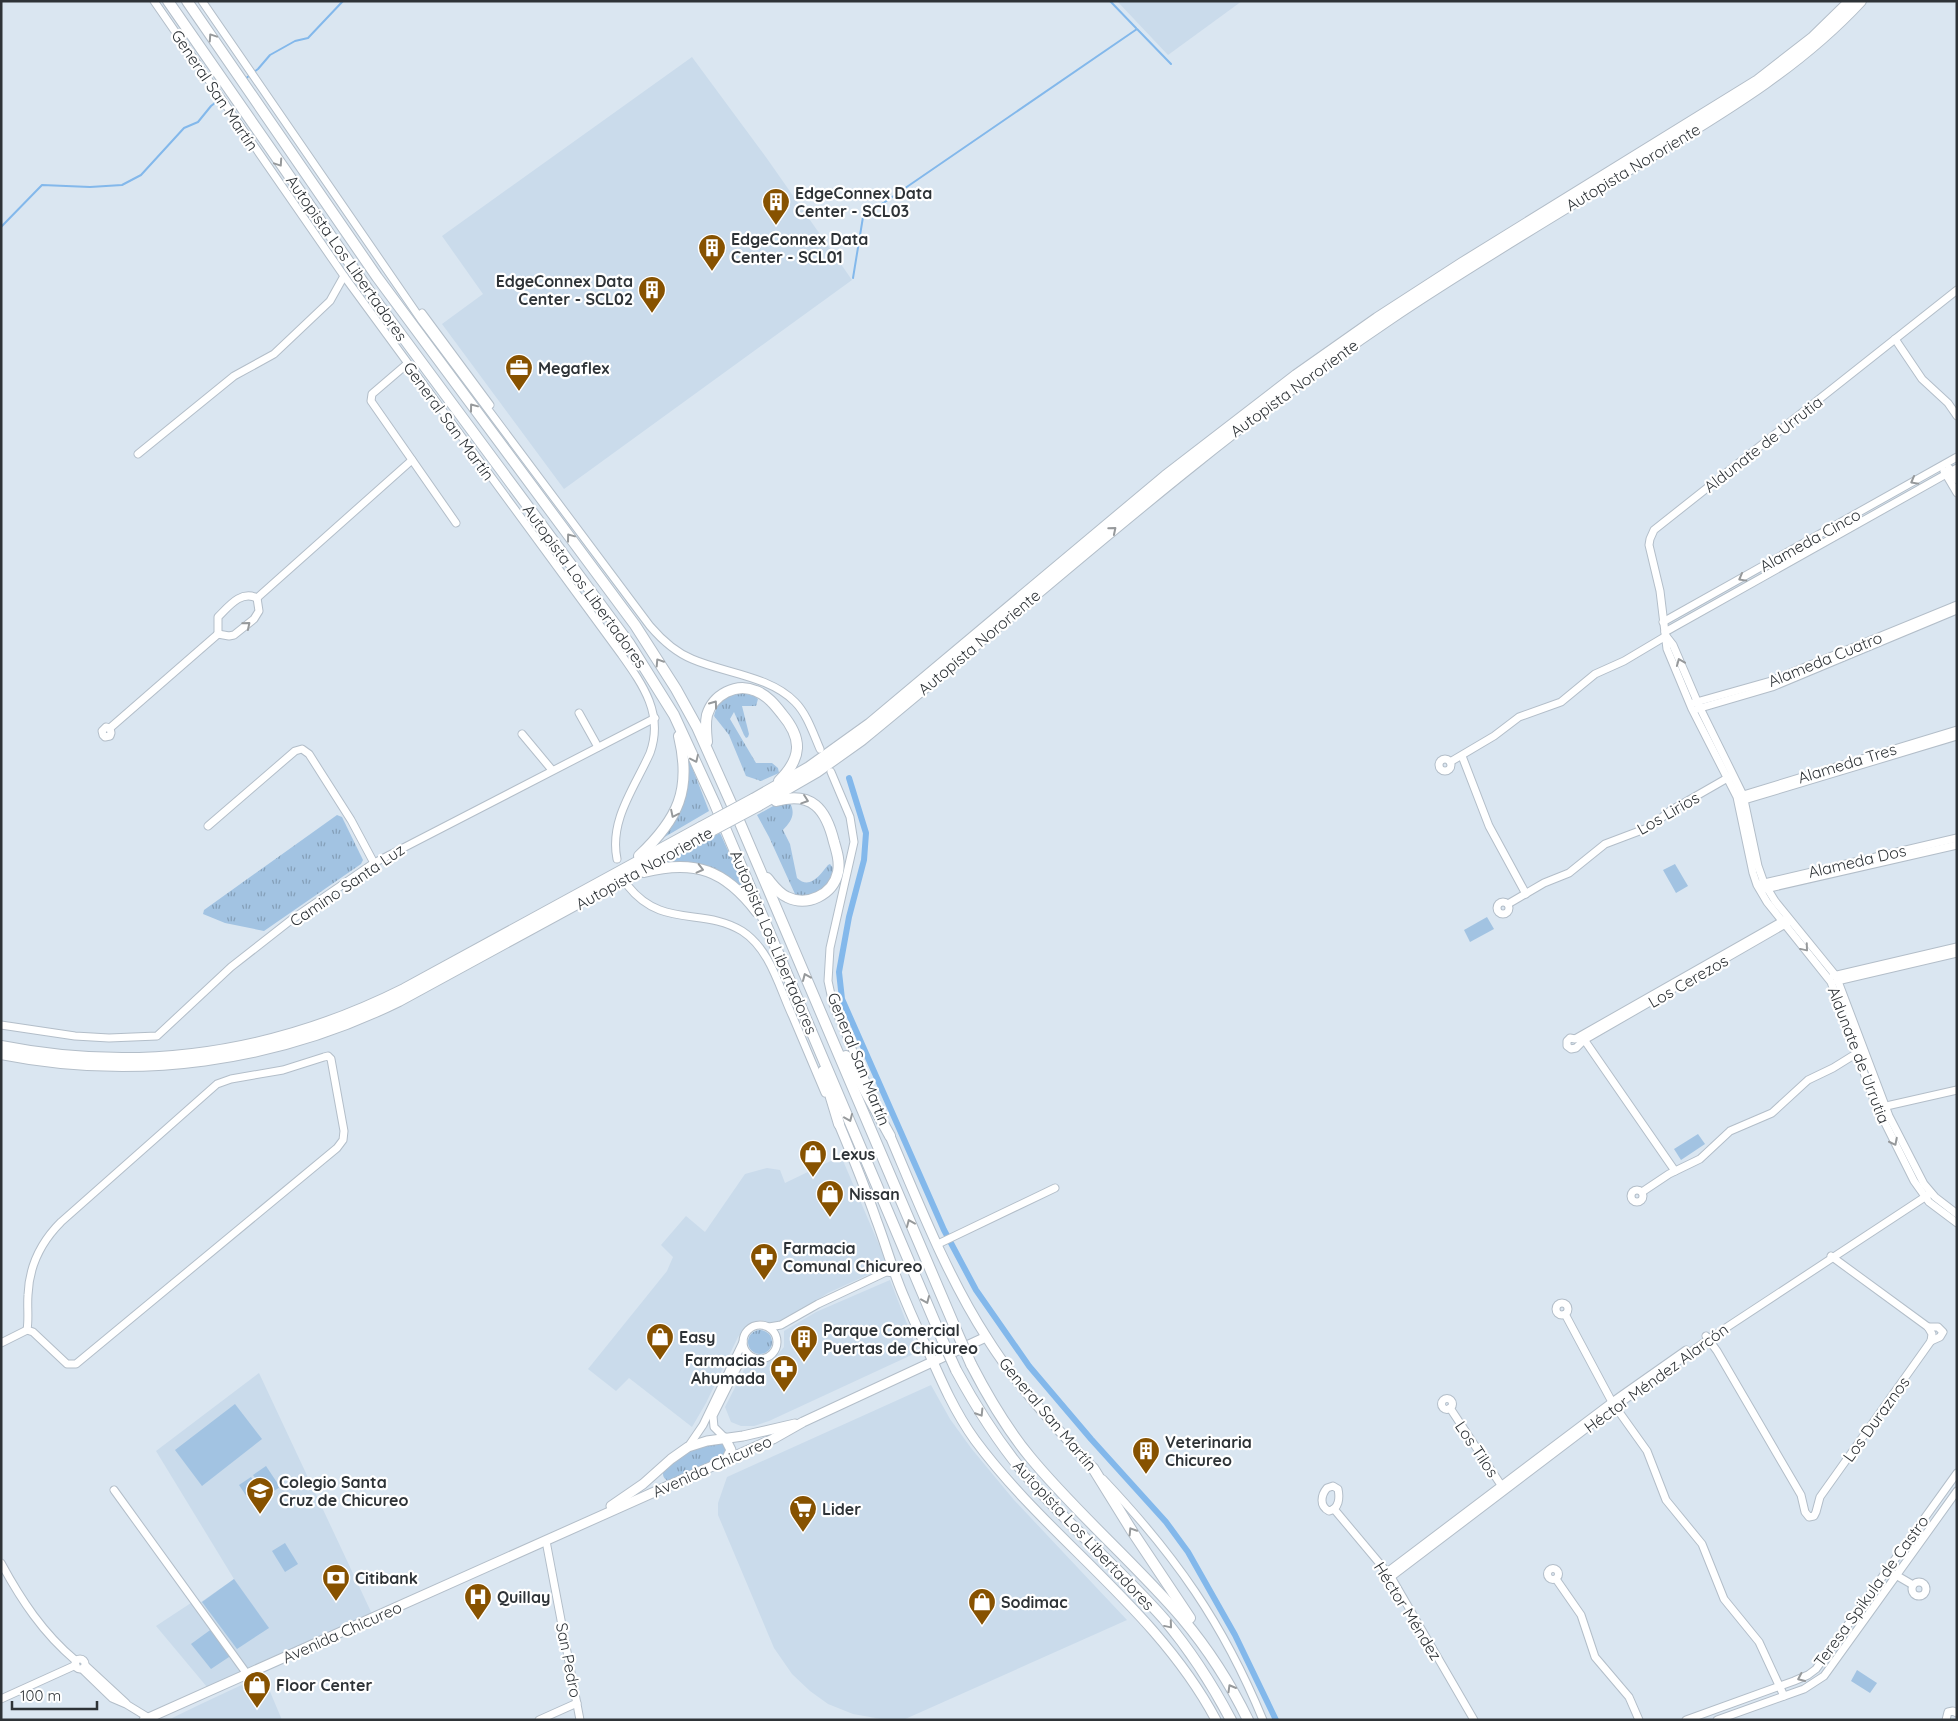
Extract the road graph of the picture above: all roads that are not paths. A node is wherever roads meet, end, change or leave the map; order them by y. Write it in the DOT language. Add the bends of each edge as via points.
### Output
graph roads {
  1 [pos="154,1"];
  2 [pos="168,1"];
  3 [pos="187,1"];
  4 [pos="202,1"];
  5 [pos="1850,1"];
  6 [pos="1861,1"];
  7 [pos="344,276"];
  8 [pos="1957,290"];
  9 [pos="1895,340"];
  10 [pos="407,364"];
  11 [pos="1957,416"];
  12 [pos="138,454"];
  13 [pos="1957,458"];
  14 [pos="412,460"];
  15 [pos="1944,465"];
  16 [pos="1951,471"];
  17 [pos="1957,480"];
  18 [pos="1957,493"];
  19 [pos="456,523"];
  20 [pos="257,598"];
  21 [pos="1957,605"];
  22 [pos="1957,610"];
  23 [pos="1663,622"];
  24 [pos="218,634"];
  25 [pos="1666,634"];
  26 [pos="1695,706"];
  27 [pos="579,713"];
  28 [pos="674,715"];
  29 [pos="655,718"];
  30 [pos="110,728"];
  31 [pos="1957,730"];
  32 [pos="522,734"];
  33 [pos="1957,736"];
  34 [pos="598,747"];
  35 [pos="820,749"];
  36 [pos="708,750"];
  37 [pos="1462,756"];
  38 [pos="1450,762"];
  39 [pos="552,770"];
  40 [pos="831,772"];
  41 [pos="1731,776"];
  42 [pos="769,790"];
  43 [pos="1741,799"];
  44 [pos="755,802"];
  45 [pos="208,826"];
  46 [pos="701,832"];
  47 [pos="1957,838"];
  48 [pos="1957,845"];
  49 [pos="617,859"];
  50 [pos="374,863"];
  51 [pos="628,866"];
  52 [pos="759,868"];
  53 [pos="624,883"];
  54 [pos="1762,887"];
  55 [pos="1526,894"];
  56 [pos="1508,904"];
  57 [pos="1787,920"];
  58 [pos="771,934"];
  59 [pos="1957,947"];
  60 [pos="1957,953"];
  61 [pos="1834,979"];
  62 [pos="825,1022"];
  63 [pos="810,1024"];
  64 [pos="1,1025"];
  65 [pos="1,1046"];
  66 [pos="1861,1051"];
  67 [pos="1,1054"];
  68 [pos="1957,1090"];
  69 [pos="1881,1107"];
  70 [pos="839,1124"];
  71 [pos="890,1136"];
  72 [pos="1676,1171"];
  73 [pos="1055,1188"];
  74 [pos="1642,1192"];
  75 [pos="1927,1194"];
  76 [pos="1957,1214"];
  77 [pos="1957,1223"];
  78 [pos="938,1244"];
  79 [pos="1832,1257"];
  80 [pos="891,1270"];
  81 [pos="1565,1314"];
  82 [pos="785,1324"];
  83 [pos="769,1327"];
  84 [pos="27,1330"];
  85 [pos="986,1337"];
  86 [pos="1707,1337"];
  87 [pos="777,1338"];
  88 [pos="743,1342"];
  89 [pos="1,1343"];
  90 [pos="753,1358"];
  91 [pos="932,1361"];
  92 [pos="1614,1404"];
  93 [pos="1450,1408"];
  94 [pos="803,1422"];
  95 [pos="726,1438"];
  96 [pos="688,1447"];
  97 [pos="726,1460"];
  98 [pos="662,1466"];
  99 [pos="1093,1468"];
  100 [pos="1957,1473"];
  101 [pos="671,1484"];
  102 [pos="1503,1488"];
  103 [pos="114,1490"];
  104 [pos="1957,1491"];
  105 [pos="1801,1495"];
  106 [pos="1820,1497"];
  107 [pos="1334,1509"];
  108 [pos="594,1518"];
  109 [pos="546,1540"];
  110 [pos="1,1563"];
  111 [pos="1888,1570"];
  112 [pos="1389,1574"];
  113 [pos="1897,1576"];
  114 [pos="1556,1579"];
  115 [pos="1913,1585"];
  116 [pos="1213,1658"];
  117 [pos="80,1665"];
  118 [pos="246,1674"];
  119 [pos="1780,1686"];
  120 [pos="1784,1696"];
  121 [pos="1,1699"];
  122 [pos="577,1702"];
  123 [pos="1957,1713"];
  124 [pos="146,1719"];
  125 [pos="1263,1719"];
  126 [pos="539,1720"];
  127 [pos="580,1720"];
  128 [pos="1216,1720"];
  129 [pos="1231,1720"];
  130 [pos="1248,1720"];
  131 [pos="1474,1720"];
  132 [pos="1639,1720"];
  133 [pos="1686,1720"];
  134 [pos="1717,1720"];
  135 [pos="1946,1720"];
  1 -- 7 [label="street, General San Martín"];
  2 -- 28 [label="highway, Autopista Los Libertadores, one-way" via="374,298 629,643"];
  36 -- 3 [label="highway, Autopista Los Libertadores, one-way" via="676,689 635,625 397,305"];
  4 -- 35 [label="street" via="428,329 634,606 662,639 676,650 692,659 771,685 785,693 802,710"];
  5 -- 42 [label="highway, Autopista Nororiente" via="1798,49 1751,84 1462,262 1296,375 1151,487 869,724 816,762"];
  44 -- 6 [label="highway, Autopista Nororiente, one-way" via="817,772 862,740 1166,486 1304,380 1461,273 1757,90 1807,53"];
  7 -- 10 [label="street, General San Martín"];
  7 -- 12 [label="street" via="332,298 274,354 234,376"];
  8 -- 9 [label="street, Aldunate de Urrutia"];
  9 -- 11 [label="street" via="1922,378"];
  9 -- 23 [label="street, Aldunate de Urrutia" via="1652,533 1649,545"];
  10 -- 14 [label="street" via="372,394 371,401"];
  10 -- 29 [label="street, General San Martín" via="628,663 649,696"];
  13 -- 15 [label="street, Alameda Cinco"];
  14 -- 19 [label="street"];
  14 -- 20 [label="street"];
  15 -- 16 [label="street"];
  15 -- 23 [label="street, Alameda Cinco, one-way"];
  16 -- 17 [label="street"];
  16 -- 18 [label="street"];
  16 -- 25 [label="street, Alameda Cinco"];
  24 -- 20 [label="street, one-way" via="234,635 254,619 259,611"];
  20 -- 24 [label="street" via="240,597 218,617"];
  21 -- 26 [label="street, Alameda Cuatro" via="1771,681"];
  22 -- 26 [label="street, Alameda Cuatro" via="1772,687"];
  23 -- 25 [label="street, Aldunate de Urrutia"];
  24 -- 30 [label="street"];
  25 -- 26 [label="street, Aldunate de Urrutia"];
  25 -- 37 [label="street" via="1624,661 1595,674 1561,702 1514,720"];
  26 -- 41 [label="street, Aldunate de Urrutia"];
  27 -- 34 [label="street"];
  28 -- 51 [label="highway, one-way" via="683,756 680,798 666,828"];
  28 -- 58 [label="highway, Autopista Los Libertadores, one-way"];
  29 -- 34 [label="street, Camino Santa Luz"];
  29 -- 49 [label="street, General San Martín" via="652,747 618,822"];
  31 -- 43 [label="street, Alameda Tres"];
  32 -- 39 [label="street"];
  33 -- 43 [label="street, Alameda Tres"];
  34 -- 39 [label="street, Camino Santa Luz"];
  36 -- 42 [label="highway, one-way" via="708,712 717,699 737,688 761,693 790,724 797,744 792,766"];
  36 -- 52 [label="highway, Autopista Los Libertadores"];
  37 -- 38 [label="street"];
  37 -- 55 [label="street" via="1489,826"];
  39 -- 50 [label="street, Camino Santa Luz"];
  40 -- 71 [label="street, General San Martín" via="850,817 854,842 830,948 829,989"];
  41 -- 43 [label="street, Aldunate de Urrutia"];
  41 -- 55 [label="street, Los Lirios" via="1670,811 1650,827 1605,844 1569,873"];
  42 -- 44 [label="highway, Autopista Nororiente"];
  43 -- 54 [label="street, Aldunate de Urrutia"];
  44 -- 46 [label="highway, Autopista Nororiente, bridge"];
  44 -- 52 [label="highway, one-way" via="792,797 814,804 828,820 839,864 836,879 827,891 803,901 782,894"];
  45 -- 50 [label="street" via="302,748 340,801"];
  46 -- 51 [label="highway, Autopista Nororiente"];
  46 -- 53 [label="highway, Autopista Nororiente"];
  47 -- 54 [label="street, Alameda Dos"];
  48 -- 54 [label="street, Alameda Dos"];
  50 -- 64 [label="street, Camino Santa Luz" via="291,920 231,968 160,1034 153,1037 62,1036"];
  51 -- 65 [label="highway, Autopista Nororiente" via="386,998 284,1036 216,1052 142,1058 76,1056"];
  62 -- 52 [label="highway, Autopista Los Libertadores, one-way"];
  53 -- 58 [label="highway, one-way" via="640,873 662,868 689,866 707,870 739,890"];
  53 -- 67 [label="highway, Autopista Nororiente" via="393,1004 284,1045 213,1060 139,1067 71,1064"];
  53 -- 70 [label="street" via="640,899 658,910 727,924 757,944 772,970"];
  54 -- 57 [label="street, Aldunate de Urrutia"];
  55 -- 56 [label="street, Los Lirios"];
  57 -- 61 [label="street, Aldunate de Urrutia"];
  57 -- 72 [label="street, Los Cerezos" via="1580,1040"];
  58 -- 63 [label="highway, Autopista Los Libertadores"];
  59 -- 61 [label="street"];
  60 -- 61 [label="street"];
  61 -- 66 [label="street, Aldunate de Urrutia"];
  62 -- 71 [label="highway"];
  116 -- 62 [label="highway, Autopista Los Libertadores, one-way, bridge" via="1164,1598 1029,1456 1001,1417 956,1332"];
  63 -- 70 [label="highway"];
  63 -- 129 [label="highway, Autopista Los Libertadores, one-way, bridge" via="942,1339 982,1417 1012,1460 1043,1495 1165,1621 1201,1668"];
  66 -- 69 [label="street, Aldunate de Urrutia"];
  66 -- 72 [label="street" via="1804,1083 1772,1113 1730,1130 1700,1159"];
  68 -- 69 [label="street"];
  69 -- 75 [label="street, Aldunate de Urrutia"];
  70 -- 80 [label="main road" via="876,1218"];
  71 -- 78 [label="main road, General San Martín"];
  72 -- 74 [label="street"];
  73 -- 78 [label="street"];
  75 -- 76 [label="street, Aldunate de Urrutia"];
  75 -- 77 [label="street, Aldunate de Urrutia"];
  75 -- 79 [label="street, Héctor Méndez Alarcón"];
  78 -- 85 [label="main road, General San Martín" via="966,1304"];
  79 -- 86 [label="street, Héctor Méndez Alarcón"];
  79 -- 106 [label="street, Los Duraznos" via="1928,1328 1938,1327 1943,1332 1931,1341"];
  80 -- 82 [label="street" via="818,1304"];
  80 -- 91 [label="main road"];
  81 -- 92 [label="street"];
  82 -- 83 [label="street"];
  82 -- 87 [label="street"];
  83 -- 87 [label="street"];
  83 -- 88 [label="street" via="758,1324 751,1327"];
  84 -- 84 [label="street" via="31,1272 45,1241 61,1222 217,1084 283,1070 328,1056 344,1134 334,1150 76,1364 67,1364"];
  84 -- 89 [label="street"];
  85 -- 91 [label="main road, Avenida Chicureo"];
  85 -- 99 [label="main road, General San Martín" via="1022,1389"];
  86 -- 92 [label="street, Héctor Méndez Alarcón"];
  86 -- 105 [label="street, Los Duraznos"];
  87 -- 90 [label="street" via="776,1348 770,1356"];
  88 -- 90 [label="street"];
  88 -- 96 [label="street"];
  90 -- 95 [label="street" via="742,1360 737,1366 713,1416 714,1427"];
  91 -- 94 [label="main road, Avenida Chicureo"];
  91 -- 128 [label="main road" via="958,1413 986,1454 1036,1511 1156,1633 1193,1681"];
  92 -- 102 [label="street, Héctor Méndez Alarcón"];
  92 -- 119 [label="street" via="1647,1451 1666,1500 1702,1544 1724,1599 1760,1642"];
  93 -- 102 [label="street, Los Tilos"];
  94 -- 95 [label="main road, Avenida Chicureo"];
  94 -- 97 [label="main road, Avenida Chicureo"];
  95 -- 96 [label="main road, Avenida Chicureo"];
  95 -- 97 [label="main road" via="731,1449"];
  96 -- 98 [label="main road, Avenida Chicureo"];
  97 -- 101 [label="main road, Avenida Chicureo"];
  98 -- 101 [label="main road" via="661,1478"];
  98 -- 108 [label="main road, Avenida Chicureo" via="643,1484"];
  116 -- 99 [label="highway, one-way"];
  99 -- 125 [label="street, General San Martín" via="1152,1532 1189,1581 1226,1642"];
  100 -- 111 [label="street, Teresa Spikula de Castro"];
  101 -- 108 [label="main road, Avenida Chicureo"];
  102 -- 112 [label="street, Héctor Méndez Alarcón"];
  103 -- 118 [label="street"];
  104 -- 113 [label="street, Teresa Spikula de Castro"];
  105 -- 106 [label="street" via="1811,1499"];
  105 -- 106 [label="street, Los Duraznos" via="1809,1517 1814,1516"];
  107 -- 112 [label="street, Héctor Méndez"];
  108 -- 109 [label="main road, Avenida Chicureo"];
  109 -- 118 [label="main road, Avenida Chicureo"];
  109 -- 122 [label="street, San Pedro"];
  110 -- 117 [label="street" via="32,1614"];
  111 -- 113 [label="street"];
  111 -- 119 [label="street, Teresa Spikula de Castro, one-way" via="1820,1664 1803,1678"];
  112 -- 131 [label="street, Héctor Méndez"];
  113 -- 115 [label="street"];
  113 -- 120 [label="street, Teresa Spikula de Castro" via="1824,1676 1810,1686"];
  114 -- 132 [label="street" via="1581,1615 1595,1657 1629,1697"];
  130 -- 116 [label="highway, Autopista Los Libertadores, one-way"];
  117 -- 121 [label="street"];
  117 -- 124 [label="street"];
  118 -- 124 [label="main road, Avenida Chicureo"];
  119 -- 120 [label="street"];
  119 -- 133 [label="street, Teresa Spikula de Castro"];
  120 -- 134 [label="street, Teresa Spikula de Castro"];
  122 -- 126 [label="street"];
  122 -- 127 [label="street, San Pedro"];
  123 -- 135 [label="street" via="1948,1712"];
}
